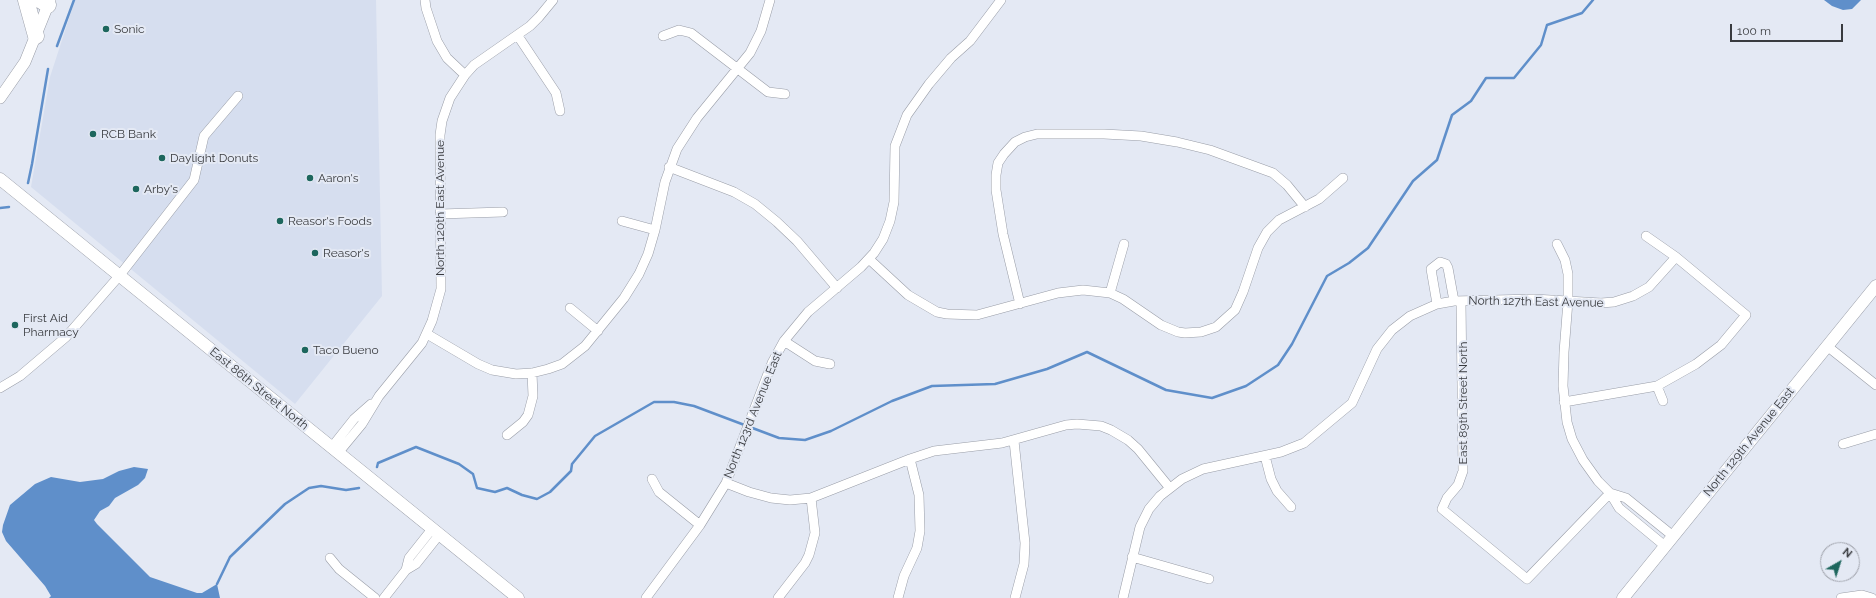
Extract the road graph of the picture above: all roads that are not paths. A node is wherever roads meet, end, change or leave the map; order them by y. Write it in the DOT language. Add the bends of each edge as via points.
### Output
graph roads {
  1 [pos="26,0"];
  2 [pos="425,0"];
  3 [pos="552,0"];
  4 [pos="770,0"];
  5 [pos="1001,0"];
  6 [pos="46,2"];
  7 [pos="36,36"];
  8 [pos="518,36"];
  9 [pos="663,36"];
  10 [pos="738,68"];
  11 [pos="465,75"];
  12 [pos="785,94"];
  13 [pos="238,96"];
  14 [pos="0,98"];
  15 [pos="560,112"];
  16 [pos="670,166"];
  17 [pos="1343,178"];
  18 [pos="0,179"];
  19 [pos="1305,207"];
  20 [pos="503,212"];
  21 [pos="440,214"];
  22 [pos="622,221"];
  23 [pos="655,230"];
  24 [pos="1646,236"];
  25 [pos="1124,244"];
  26 [pos="1557,244"];
  27 [pos="1676,257"];
  28 [pos="868,259"];
  29 [pos="120,275"];
  30 [pos="1876,286"];
  31 [pos="837,288"];
  32 [pos="1110,293"];
  33 [pos="1458,301"];
  34 [pos="1568,301"];
  35 [pos="1020,304"];
  36 [pos="1437,304"];
  37 [pos="570,308"];
  38 [pos="598,331"];
  39 [pos="427,334"];
  40 [pos="784,341"];
  41 [pos="1827,346"];
  42 [pos="830,364"];
  43 [pos="532,374"];
  44 [pos="1876,385"];
  45 [pos="1657,386"];
  46 [pos="0,388"];
  47 [pos="1564,402"];
  48 [pos="1663,402"];
  49 [pos="1876,434"];
  50 [pos="507,435"];
  51 [pos="1014,441"];
  52 [pos="1843,444"];
  53 [pos="335,450"];
  54 [pos="1265,456"];
  55 [pos="910,458"];
  56 [pos="652,478"];
  57 [pos="726,483"];
  58 [pos="1169,487"];
  59 [pos="1610,493"];
  60 [pos="811,498"];
  61 [pos="1291,507"];
  62 [pos="700,525"];
  63 [pos="436,532"];
  64 [pos="1673,536"];
  65 [pos="1665,546"];
  66 [pos="1132,557"];
  67 [pos="330,558"];
  68 [pos="1209,579"];
  69 [pos="375,598"];
  70 [pos="384,598"];
  71 [pos="518,598"];
  72 [pos="646,598"];
  73 [pos="778,598"];
  74 [pos="898,598"];
  75 [pos="1015,598"];
  76 [pos="1123,598"];
  77 [pos="1623,598"];
  78 [pos="1841,598"];
  79 [pos="1872,598"];
  1 -- 7 [label="highway"];
  2 -- 11 [label="street" via="438,42 447,58"];
  3 -- 8 [label="street, North 120th East Avenue" via="539,18"];
  4 -- 10 [label="street" via="761,31"];
  5 -- 28 [label="street, North 123rd Avenue East" via="970,41 951,58 929,84 907,115 896,146 894,202 890,221 883,239"];
  6 -- 7 [label="street"];
  7 -- 14 [label="street" via="25,62"];
  8 -- 11 [label="street, North 120th East Avenue" via="482,58"];
  8 -- 15 [label="street" via="556,93"];
  9 -- 10 [label="street" via="679,30 691,33"];
  10 -- 12 [label="street" via="768,92"];
  10 -- 16 [label="street" via="686,133 676,149"];
  11 -- 21 [label="street, North 120th East Avenue" via="450,98 442,121 439,150"];
  13 -- 29 [label="street" via="204,136 194,180"];
  16 -- 23 [label="street"];
  16 -- 31 [label="street" via="734,192 755,204 797,241"];
  17 -- 19 [label="street"];
  18 -- 29 [label="main road, East 86th Street North"];
  19 -- 32 [label="street" via="1280,220 1263,239 1235,310 1216,327 1201,332 1178,332 1161,325 1132,304"];
  19 -- 35 [label="street" via="1273,173 1210,150 1141,136 1037,134 1025,137 1015,142 998,164 996,190 1003,234"];
  20 -- 21 [label="street"];
  21 -- 39 [label="street, North 120th East Avenue" via="440,289"];
  22 -- 23 [label="street"];
  23 -- 38 [label="street" via="648,254 633,285"];
  24 -- 27 [label="street"];
  25 -- 32 [label="street"];
  26 -- 34 [label="street" via="1565,260 1568,274"];
  27 -- 34 [label="street, North 127th East Avenue" via="1658,279 1633,296 1601,303"];
  27 -- 45 [label="street" via="1746,315 1720,345 1696,364"];
  28 -- 31 [label="street, North 123rd Avenue East"];
  28 -- 35 [label="street" via="908,295 937,312 962,316 977,315"];
  29 -- 46 [label="street" via="56,346 17,379"];
  29 -- 53 [label="main road, East 86th Street North"];
  30 -- 41 [label="main road, North 129th Avenue East"];
  31 -- 40 [label="street, North 123rd Avenue East" via="808,312"];
  32 -- 35 [label="street" via="1070,291"];
  33 -- 34 [label="street, North 127th East Avenue"];
  33 -- 36 [label="street, North 127th East Avenue"];
  33 -- 36 [label="street" via="1448,268 1440,262 1431,270"];
  33 -- 59 [label="street, East 89th Street North" via="1463,471 1458,485 1442,509 1527,579"];
  34 -- 47 [label="street"];
  36 -- 54 [label="street, North 127th East Avenue" via="1410,316 1384,339 1370,360 1358,392 1346,409 1304,443"];
  37 -- 38 [label="street"];
  38 -- 43 [label="street" via="568,360"];
  39 -- 43 [label="street" via="492,370"];
  39 -- 53 [label="street, North 120th East Avenue" via="379,396 354,419"];
  40 -- 42 [label="street" via="815,361"];
  40 -- 57 [label="street, North 123rd Avenue East" via="772,363"];
  41 -- 44 [label="street"];
  41 -- 64 [label="main road, North 129th Avenue East"];
  43 -- 50 [label="street" via="533,396 528,415"];
  45 -- 47 [label="street"];
  45 -- 48 [label="street"];
  47 -- 59 [label="street" via="1572,439 1594,476"];
  49 -- 52 [label="street"];
  51 -- 55 [label="street" via="934,451"];
  51 -- 58 [label="street" via="1066,425 1100,426 1128,440"];
  51 -- 75 [label="street" via="1025,543 1024,564"];
  53 -- 63 [label="main road, East 86th Street North"];
  54 -- 58 [label="street, North 127th East Avenue" via="1202,469"];
  54 -- 61 [label="street" via="1277,491"];
  55 -- 60 [label="street"];
  55 -- 74 [label="street" via="919,495 920,531 917,548 904,576"];
  56 -- 62 [label="street" via="659,492"];
  57 -- 60 [label="street" via="771,498"];
  57 -- 62 [label="street, North 123rd Avenue East"];
  58 -- 66 [label="street, North 127th East Avenue" via="1145,516"];
  59 -- 64 [label="street" via="1626,498"];
  59 -- 65 [label="street" via="1618,508"];
  60 -- 73 [label="street" via="815,533 809,555"];
  62 -- 72 [label="street, North 123rd Avenue East"];
  63 -- 70 [label="street" via="410,558 406,570"];
  63 -- 71 [label="main road, East 86th Street North"];
  64 -- 65 [label="main road, North 129th Avenue East"];
  65 -- 77 [label="main road, North 129th Avenue East"];
  66 -- 68 [label="street"];
  66 -- 76 [label="street, North 127th East Avenue"];
  67 -- 69 [label="street" via="339,569"];
  78 -- 79 [label="street" via="1862,595"];
}
